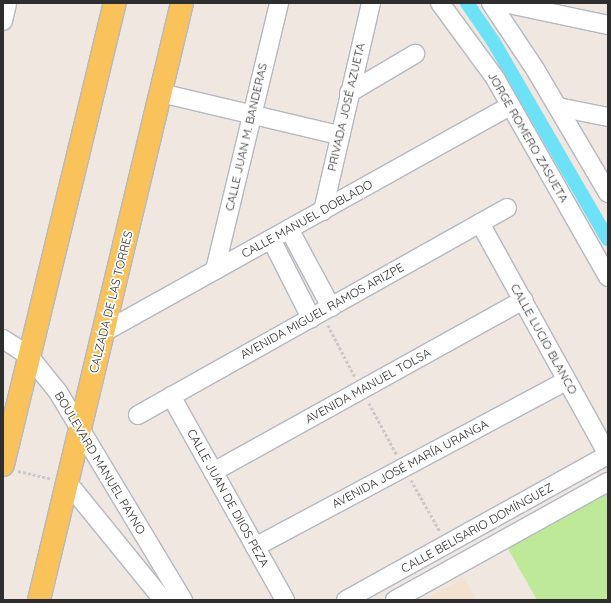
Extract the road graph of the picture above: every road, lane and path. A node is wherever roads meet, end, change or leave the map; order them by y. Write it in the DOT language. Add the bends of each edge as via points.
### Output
graph roads {
  1 [pos="7,3"];
  2 [pos="115,3"];
  3 [pos="182,3"];
  4 [pos="279,3"];
  5 [pos="371,3"];
  6 [pos="440,3"];
  7 [pos="491,3"];
  8 [pos="504,3"];
  9 [pos="3,21"];
  10 [pos="608,26"];
  11 [pos="415,54"];
  12 [pos="349,92"];
  13 [pos="161,93"];
  14 [pos="510,106"];
  15 [pos="558,107"];
  16 [pos="251,116"];
  17 [pos="608,117"];
  18 [pos="338,135"];
  19 [pos="608,194"];
  20 [pos="507,208"];
  21 [pos="323,211"];
  22 [pos="480,223"];
  23 [pos="289,229"];
  24 [pos="271,239"];
  25 [pos="215,270"];
  26 [pos="608,277"];
  27 [pos="522,300"];
  28 [pos="321,312"];
  29 [pos="104,332"];
  30 [pos="3,339"];
  31 [pos="29,356"];
  32 [pos="566,381"];
  33 [pos="362,389"];
  34 [pos="171,396"];
  35 [pos="138,415"];
  36 [pos="80,428"];
  37 [pos="608,455"];
  38 [pos="5,461"];
  39 [pos="403,467"];
  40 [pos="213,472"];
  41 [pos="608,482"];
  42 [pos="68,483"];
  43 [pos="448,544"];
  44 [pos="255,547"];
  45 [pos="150,582"];
  46 [pos="39,600"];
  47 [pos="146,600"];
  48 [pos="163,600"];
  49 [pos="183,600"];
  50 [pos="285,600"];
  51 [pos="346,600"];
  52 [pos="395,600"];
  1 -- 9 [label="street"];
  2 -- 31 [label="main road"];
  3 -- 13 [label="main road, CALZADA DE LAS TORRES"];
  4 -- 16 [label="street, CALLE JUAN M. BANDERAS"];
  5 -- 12 [label="street, PRIVADA JOSÉ AZUETA"];
  6 -- 14 [label="street, JORGE ROMERO ZASUETA" via="477,50"];
  7 -- 15 [label="street"];
  8 -- 10 [label="street"];
  11 -- 12 [label="street"];
  12 -- 18 [label="street, PRIVADA JOSÉ AZUETA"];
  13 -- 16 [label="street"];
  13 -- 29 [label="main road, CALZADA DE LAS TORRES"];
  14 -- 21 [label="street, CALLE MANUEL DOBLADO"];
  14 -- 26 [label="street, JORGE ROMERO ZASUETA"];
  15 -- 17 [label="street"];
  15 -- 19 [label="street"];
  16 -- 18 [label="street"];
  16 -- 25 [label="street, CALLE JUAN M. BANDERAS"];
  18 -- 21 [label="street, PRIVADA JOSÉ AZUETA"];
  20 -- 22 [label="street, AVENIDA MIGUEL RAMOS ARIZPE"];
  21 -- 23 [label="street, CALLE MANUEL DOBLADO"];
  22 -- 27 [label="street, CALLE LUCIO BLANCO"];
  22 -- 28 [label="street, AVENIDA MIGUEL RAMOS ARIZPE"];
  23 -- 24 [label="street, CALLE MANUEL DOBLADO"];
  23 -- 28 [label="street"];
  24 -- 25 [label="street, CALLE MANUEL DOBLADO"];
  24 -- 28 [label="street"];
  25 -- 29 [label="street, CALLE MANUEL DOBLADO"];
  27 -- 32 [label="street, CALLE LUCIO BLANCO"];
  27 -- 33 [label="street, AVENIDA MANUEL TOLSA"];
  28 -- 33 [label="path"];
  28 -- 34 [label="street, AVENIDA MIGUEL RAMOS ARIZPE"];
  29 -- 36 [label="main road, CALZADA DE LAS TORRES"];
  30 -- 31 [label="street, BOULEVARD MANUEL PAYNO"];
  31 -- 36 [label="street, BOULEVARD MANUEL PAYNO" via="58,392"];
  31 -- 38 [label="main road"];
  32 -- 37 [label="street, CALLE LUCIO BLANCO"];
  32 -- 39 [label="street, AVENIDA JOSÉ MARÍA URANGA"];
  33 -- 39 [label="path"];
  33 -- 40 [label="street, AVENIDA MANUEL TOLSA"];
  34 -- 35 [label="street, AVENIDA MIGUEL RAMOS ARIZPE"];
  34 -- 40 [label="street, CALLE JUAN DE DIIOS PEZA"];
  36 -- 42 [label="main road, CALZADA DE LAS TORRES"];
  36 -- 49 [label="street, BOULEVARD MANUEL PAYNO"];
  37 -- 43 [label="street, CALLE BELISARIO DOMÍNGUEZ"];
  38 -- 42 [label="path"];
  39 -- 43 [label="path"];
  39 -- 44 [label="street, AVENIDA JOSÉ MARÍA URANGA"];
  40 -- 44 [label="street, CALLE JUAN DE DIIOS PEZA"];
  41 -- 52 [label="street, CALLE BELISARIO DOMÍNGUEZ"];
  42 -- 45 [label="street, BOULEVARD MANUEL PAYNO"];
  42 -- 46 [label="main road, CALZADA DE LAS TORRES"];
  43 -- 51 [label="street, CALLE BELISARIO DOMÍNGUEZ"];
  44 -- 50 [label="street, CALLE JUAN DE DIIOS PEZA"];
  45 -- 47 [label="street"];
  45 -- 48 [label="street, BOULEVARD MANUEL PAYNO"];
}
